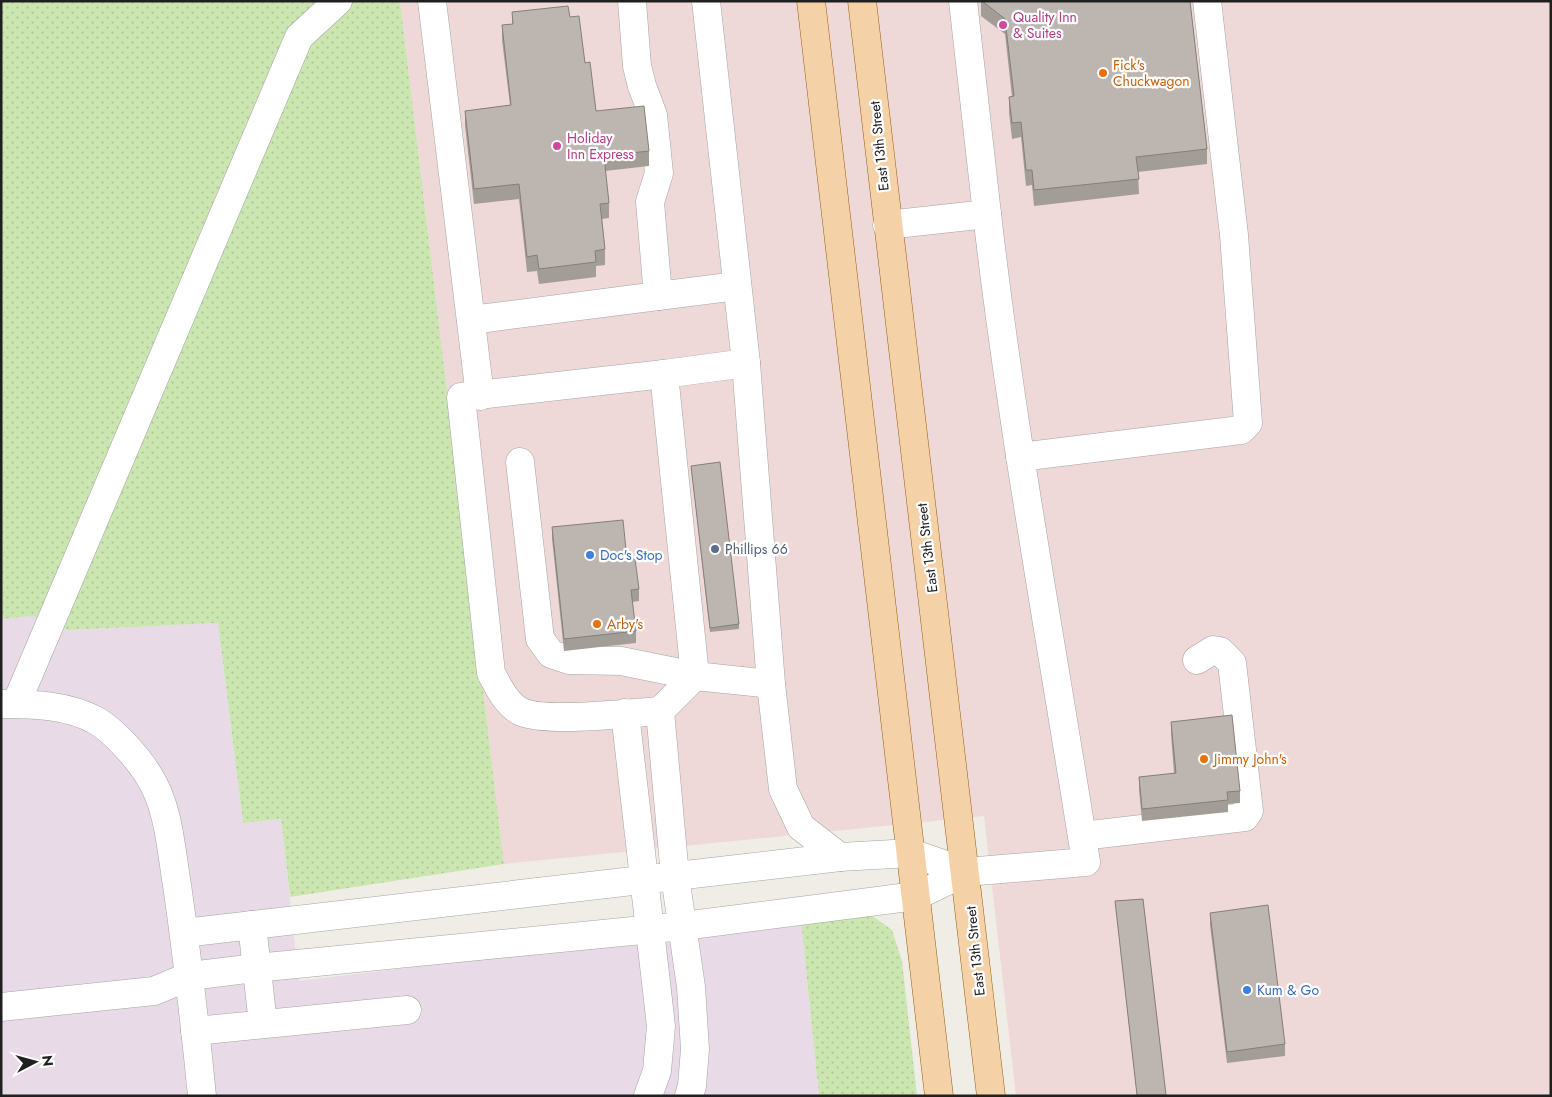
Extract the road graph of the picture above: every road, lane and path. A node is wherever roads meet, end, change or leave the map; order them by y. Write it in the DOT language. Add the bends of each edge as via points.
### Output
graph roads {
  1 [pos="338,1"];
  2 [pos="432,1"];
  3 [pos="632,1"];
  4 [pos="706,1"];
  5 [pos="811,1"];
  6 [pos="862,1"];
  7 [pos="963,1"];
  8 [pos="1207,1"];
  9 [pos="988,214"];
  10 [pos="888,226"];
  11 [pos="737,286"];
  12 [pos="658,296"];
  13 [pos="471,320"];
  14 [pos="746,363"];
  15 [pos="664,374"];
  16 [pos="480,396"];
  17 [pos="1020,457"];
  18 [pos="520,462"];
  19 [pos="1196,660"];
  20 [pos="695,676"];
  21 [pos="771,684"];
  22 [pos="8,704"];
  23 [pos="660,711"];
  24 [pos="625,713"];
  25 [pos="1082,836"];
  26 [pos="911,853"];
  27 [pos="840,857"];
  28 [pos="966,872"];
  29 [pos="675,876"];
  30 [pos="645,879"];
  31 [pos="916,896"];
  32 [pos="252,925"];
  33 [pos="682,926"];
  34 [pos="651,929"];
  35 [pos="184,933"];
  36 [pos="256,968"];
  37 [pos="190,976"];
  38 [pos="1,1007"];
  39 [pos="407,1010"];
  40 [pos="263,1024"];
  41 [pos="195,1031"];
  42 [pos="202,1096"];
  43 [pos="648,1096"];
  44 [pos="689,1096"];
  45 [pos="939,1096"];
  46 [pos="991,1096"];
  1 -- 22 [label="lane" via="299,37"];
  2 -- 13 [label="lane"];
  3 -- 12 [label="lane" via="638,66 653,115 659,173 650,202"];
  4 -- 11 [label="lane"];
  5 -- 26 [label="main road"];
  6 -- 10 [label="main road, East 13th Street"];
  7 -- 9 [label="lane"];
  8 -- 17 [label="lane" via="1234,235 1248,423 1241,430"];
  9 -- 10 [label="lane"];
  9 -- 17 [label="lane" via="1001,335"];
  10 -- 28 [label="main road, East 13th Street"];
  11 -- 12 [label="lane"];
  11 -- 14 [label="lane"];
  12 -- 13 [label="lane"];
  13 -- 16 [label="lane"];
  14 -- 15 [label="lane"];
  14 -- 21 [label="lane"];
  15 -- 16 [label="lane"];
  15 -- 20 [label="lane"];
  16 -- 24 [label="lane" via="461,397 491,674 501,692 520,712 546,717"];
  17 -- 25 [label="lane"];
  18 -- 20 [label="lane" via="540,639 551,654 569,660 621,662"];
  19 -- 25 [label="lane" via="1213,650 1220,650 1232,664 1249,811 1246,817"];
  20 -- 21 [label="lane"];
  20 -- 23 [label="lane"];
  21 -- 27 [label="lane" via="783,789 801,827"];
  22 -- 35 [label="lane" via="67,708 98,722 129,749 150,776 164,811"];
  23 -- 24 [label="lane"];
  23 -- 29 [label="lane"];
  24 -- 30 [label="lane"];
  25 -- 28 [label="lane" via="1086,862"];
  26 -- 27 [label="lane"];
  26 -- 28 [label="lane"];
  26 -- 31 [label="main road"];
  27 -- 29 [label="lane"];
  28 -- 31 [label="lane"];
  28 -- 46 [label="main road, East 13th Street"];
  29 -- 30 [label="lane"];
  29 -- 33 [label="lane"];
  30 -- 32 [label="lane"];
  30 -- 34 [label="lane"];
  31 -- 33 [label="lane"];
  31 -- 45 [label="main road"];
  32 -- 35 [label="lane"];
  32 -- 36 [label="lane"];
  33 -- 34 [label="lane"];
  33 -- 44 [label="lane" via="691,987 695,1049"];
  34 -- 36 [label="lane"];
  34 -- 43 [label="lane" via="661,1026 656,1071"];
  35 -- 37 [label="lane"];
  36 -- 37 [label="lane"];
  36 -- 40 [label="lane"];
  37 -- 38 [label="lane" via="154,991"];
  37 -- 41 [label="lane"];
  39 -- 40 [label="lane"];
  40 -- 41 [label="lane"];
  41 -- 42 [label="lane"];
}
